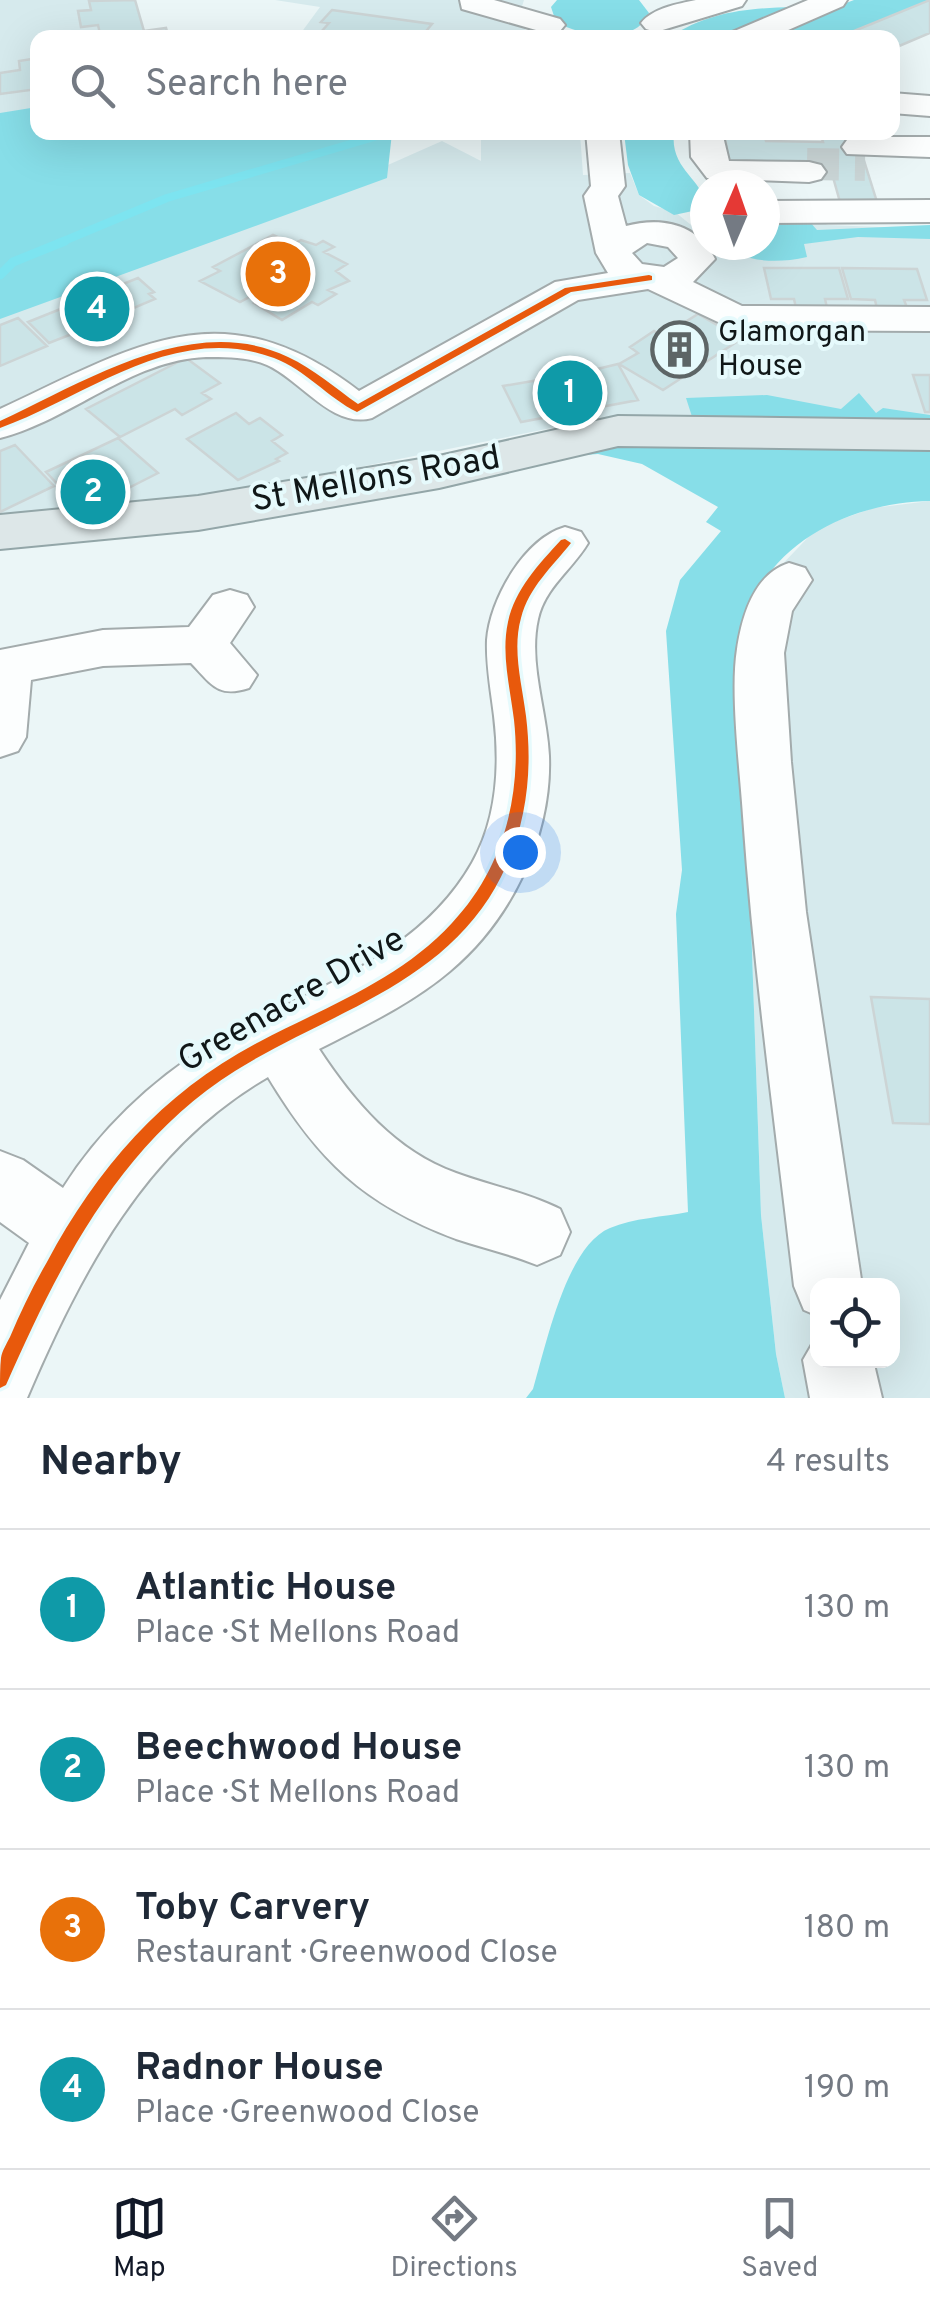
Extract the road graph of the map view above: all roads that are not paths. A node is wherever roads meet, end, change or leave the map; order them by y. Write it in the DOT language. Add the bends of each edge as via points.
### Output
graph roads {
  1 [pos="508,0"];
  2 [pos="732,0"];
  3 [pos="834,0"];
  4 [pos="459,1"];
  5 [pos="646,25"];
  6 [pos="559,26"];
  7 [pos="761,30"];
  8 [pos="900,110"];
  9 [pos="922,138"];
  10 [pos="603,140"];
  11 [pos="683,140"];
  12 [pos="707,140"];
  13 [pos="695,170"];
  14 [pos="829,180"];
  15 [pos="608,186"];
  16 [pos="930,186"];
  17 [pos="930,196"];
  18 [pos="930,211"];
  19 [pos="690,222"];
  20 [pos="663,233"];
  21 [pos="690,243"];
  22 [pos="614,254"];
  23 [pos="697,260"];
  24 [pos="708,260"];
  25 [pos="652,278"];
  26 [pos="568,290"];
  27 [pos="766,316"];
  28 [pos="930,319"];
  29 [pos="0,425"];
  30 [pos="930,435"];
  31 [pos="0,532"];
  32 [pos="537,552"];
  33 [pos="789,580"];
  34 [pos="222,642"];
  35 [pos="4,659"];
  36 [pos="0,737"];
  37 [pos="278,1039"];
  38 [pos="0,1183"];
  39 [pos="70,1232"];
  40 [pos="537,1232"];
  41 [pos="827,1278"];
  42 [pos="840,1368"];
  43 [pos="0,1379"];
  44 [pos="846,1398"];
  1 -- 4 [label="street"];
  2 -- 5 [label="street"];
  3 -- 7 [label="street"];
  4 -- 6 [label="street"];
  8 -- 9 [label="street"];
  9 -- 14 [label="street"];
  10 -- 15 [label="street"];
  11 -- 13 [label="street"];
  12 -- 14 [label="street" via="708,157 719,171"];
  14 -- 16 [label="street"];
  14 -- 17 [label="street"];
  14 -- 18 [label="street"];
  15 -- 20 [label="street"];
  15 -- 22 [label="street" via="602,196"];
  19 -- 20 [label="street"];
  20 -- 21 [label="street"];
  20 -- 22 [label="street" via="626,238"];
  22 -- 25 [label="street" via="625,269"];
  22 -- 26 [label="street"];
  23 -- 25 [label="street" via="686,273"];
  24 -- 27 [label="street" via="722,291"];
  25 -- 26 [label="street"];
  25 -- 27 [label="street" via="722,313"];
  26 -- 29 [label="street" via="341,417 282,358 208,343 154,355"];
  27 -- 28 [label="street"];
  30 -- 31 [label="main road, St Mellons Road" via="618,432 440,472 198,513"];
  32 -- 37 [label="street, Greenacre Drive" via="510,640 523,780 499,866 460,926 430,957"];
  33 -- 41 [label="street" via="769,609 760,652 765,762"];
  34 -- 35 [label="street"];
  35 -- 36 [label="street"];
  37 -- 39 [label="street, Greenacre Drive" via="171,1108 109,1176"];
  37 -- 40 [label="street" via="342,1136 373,1164 454,1206 510,1217"];
  38 -- 39 [label="street"];
  39 -- 43 [label="street, Greenacre Drive"];
  42 -- 44 [label="street"];
}
